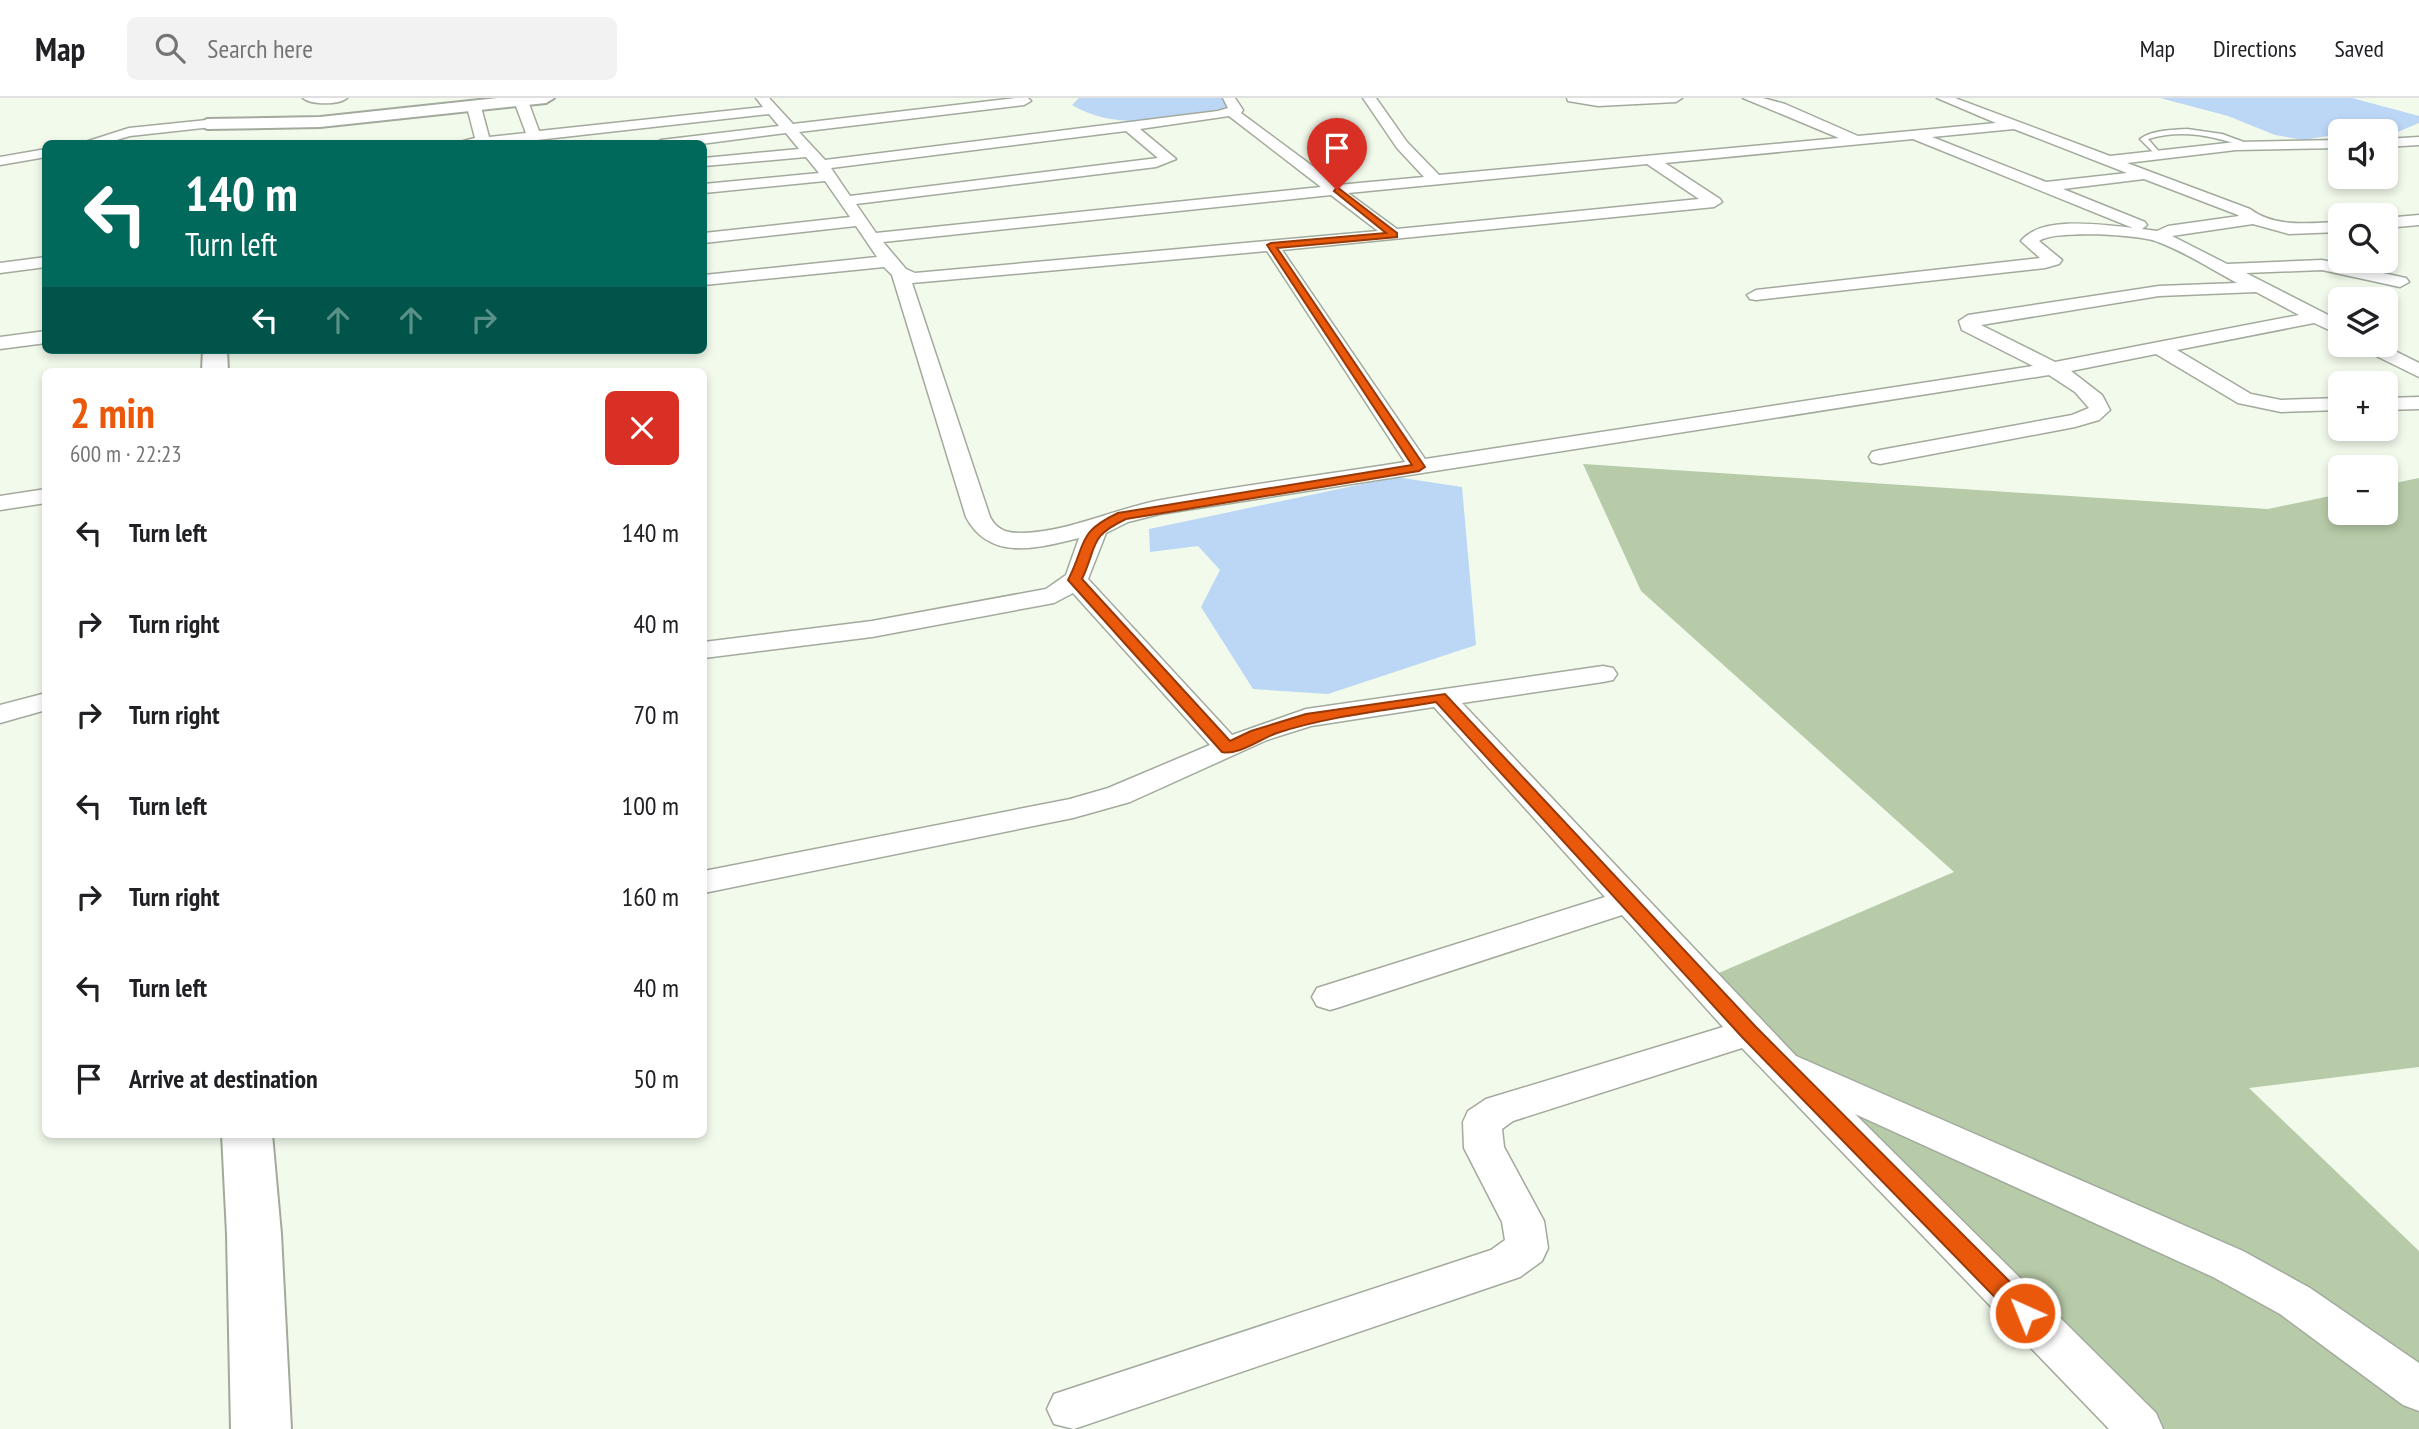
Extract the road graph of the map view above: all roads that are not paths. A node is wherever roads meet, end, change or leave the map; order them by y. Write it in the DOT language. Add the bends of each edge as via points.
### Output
graph roads {
  1 [pos="309,98"];
  2 [pos="341,98"];
  3 [pos="546,98"];
  4 [pos="1369,98"];
  5 [pos="1573,98"];
  6 [pos="1676,98"];
  7 [pos="1749,98"];
  8 [pos="1943,98"];
  9 [pos="1022,99"];
  10 [pos="511,101"];
  11 [pos="768,101"];
  12 [pos="1231,105"];
  13 [pos="474,107"];
  14 [pos="1041,110"];
  15 [pos="209,117"];
  16 [pos="1068,120"];
  17 [pos="1128,125"];
  18 [pos="2018,125"];
  19 [pos="1100,129"];
  20 [pos="790,130"];
  21 [pos="534,135"];
  22 [pos="1915,135"];
  23 [pos="100,140"];
  24 [pos="204,140"];
  25 [pos="484,140"];
  26 [pos="492,140"];
  27 [pos="698,140"];
  28 [pos="1857,141"];
  29 [pos="2419,141"];
  30 [pos="2398,142"];
  31 [pos="2328,144"];
  32 [pos="42,154"];
  33 [pos="2107,160"];
  34 [pos="0,161"];
  35 [pos="1652,161"];
  36 [pos="707,162"];
  37 [pos="819,164"];
  38 [pos="2146,175"];
  39 [pos="1436,181"];
  40 [pos="707,186"];
  41 [pos="2045,187"];
  42 [pos="1337,190"];
  43 [pos="846,201"];
  44 [pos="2253,219"];
  45 [pos="2419,220"];
  46 [pos="860,221"];
  47 [pos="2398,222"];
  48 [pos="2328,227"];
  49 [pos="1394,235"];
  50 [pos="2161,235"];
  51 [pos="707,238"];
  52 [pos="872,238"];
  53 [pos="1271,245"];
  54 [pos="42,263"];
  55 [pos="894,267"];
  56 [pos="0,268"];
  57 [pos="2220,269"];
  58 [pos="707,280"];
  59 [pos="2400,282"];
  60 [pos="2257,287"];
  61 [pos="1756,295"];
  62 [pos="2316,317"];
  63 [pos="2328,323"];
  64 [pos="42,338"];
  65 [pos="0,343"];
  66 [pos="2159,348"];
  67 [pos="2392,357"];
  68 [pos="2052,369"];
  69 [pos="2419,371"];
  70 [pos="2419,403"];
  71 [pos="2328,404"];
  72 [pos="2398,404"];
  73 [pos="1880,457"];
  74 [pos="1419,467"];
  75 [pos="42,497"];
  76 [pos="0,503"];
  77 [pos="1100,526"];
  78 [pos="1075,580"];
  79 [pos="707,650"];
  80 [pos="1603,674"];
  81 [pos="1440,697"];
  82 [pos="42,702"];
  83 [pos="0,714"];
  84 [pos="1228,748"];
  85 [pos="707,881"];
  86 [pos="1628,901"];
  87 [pos="1330,997"];
  88 [pos="1749,1032"];
  89 [pos="1778,1062"];
  90 [pos="247,1138"];
  91 [pos="2419,1390"];
  92 [pos="1070,1409"];
  93 [pos="261,1429"];
  94 [pos="2140,1429"];
  1 -- 2 [label="street"];
  3 -- 10 [label="street"];
  4 -- 39 [label="street" via="1402,145"];
  5 -- 6 [label="street" via="1598,102"];
  7 -- 28 [label="street"];
  8 -- 18 [label="street"];
  9 -- 14 [label="street"];
  9 -- 20 [label="street"];
  10 -- 13 [label="street"];
  10 -- 21 [label="street"];
  11 -- 20 [label="street"];
  11 -- 21 [label="street"];
  12 -- 17 [label="street"];
  12 -- 42 [label="street"];
  13 -- 15 [label="street" via="280,125"];
  13 -- 25 [label="street"];
  15 -- 23 [label="street"];
  15 -- 24 [label="street"];
  16 -- 19 [label="street"];
  17 -- 19 [label="street"];
  17 -- 43 [label="street" via="1169,159"];
  18 -- 22 [label="street"];
  18 -- 33 [label="street"];
  19 -- 37 [label="street"];
  20 -- 27 [label="street"];
  20 -- 37 [label="street"];
  21 -- 26 [label="street"];
  22 -- 28 [label="street"];
  22 -- 41 [label="street"];
  28 -- 35 [label="street"];
  29 -- 30 [label="street"];
  31 -- 33 [label="street" via="2248,145"];
  32 -- 34 [label="street"];
  33 -- 38 [label="street"];
  35 -- 39 [label="street"];
  35 -- 49 [label="street" via="1714,202"];
  36 -- 37 [label="street"];
  37 -- 40 [label="street"];
  37 -- 43 [label="street"];
  38 -- 41 [label="street"];
  38 -- 44 [label="street"];
  39 -- 42 [label="street"];
  41 -- 50 [label="street"];
  42 -- 49 [label="street"];
  42 -- 52 [label="street"];
  43 -- 46 [label="street"];
  44 -- 48 [label="street" via="2289,229"];
  44 -- 50 [label="street"];
  45 -- 47 [label="street"];
  46 -- 51 [label="street"];
  46 -- 52 [label="street"];
  49 -- 53 [label="street"];
  50 -- 57 [label="street"];
  50 -- 61 [label="street" via="2080,229 2047,232 2029,238 2053,260 2045,263"];
  52 -- 55 [label="street"];
  53 -- 55 [label="street" via="933,278 915,278"];
  53 -- 74 [label="street"];
  54 -- 56 [label="street"];
  55 -- 58 [label="street"];
  55 -- 77 [label="street" via="984,527 994,537 1009,539"];
  57 -- 59 [label="street" via="2322,264"];
  57 -- 60 [label="street"];
  60 -- 62 [label="street"];
  60 -- 68 [label="street" via="2159,291 1968,321 1969,326"];
  62 -- 63 [label="street"];
  62 -- 66 [label="street"];
  64 -- 65 [label="street"];
  66 -- 68 [label="street"];
  66 -- 71 [label="street" via="2245,400 2281,406"];
  67 -- 69 [label="street"];
  68 -- 73 [label="street" via="2092,394 2100,410 2075,421"];
  68 -- 74 [label="street"];
  70 -- 72 [label="street"];
  74 -- 77 [label="street" via="1122,515"];
  75 -- 76 [label="street"];
  77 -- 78 [label="street" via="1089,540"];
  78 -- 79 [label="street" via="1054,595 998,607 872,629"];
  78 -- 84 [label="street"];
  80 -- 81 [label="street"];
  81 -- 84 [label="street" via="1306,718"];
  81 -- 86 [label="street"];
  82 -- 83 [label="street"];
  84 -- 85 [label="street" via="1119,795 1073,808"];
  86 -- 87 [label="street"];
  86 -- 88 [label="street"];
  88 -- 89 [label="street"];
  88 -- 92 [label="street" via="1500,1110 1482,1122 1484,1148 1522,1221 1527,1248 1505,1264"];
  89 -- 91 [label="street" via="2228,1264 2295,1301"];
  89 -- 94 [label="street"];
  90 -- 93 [label="street"];
}
